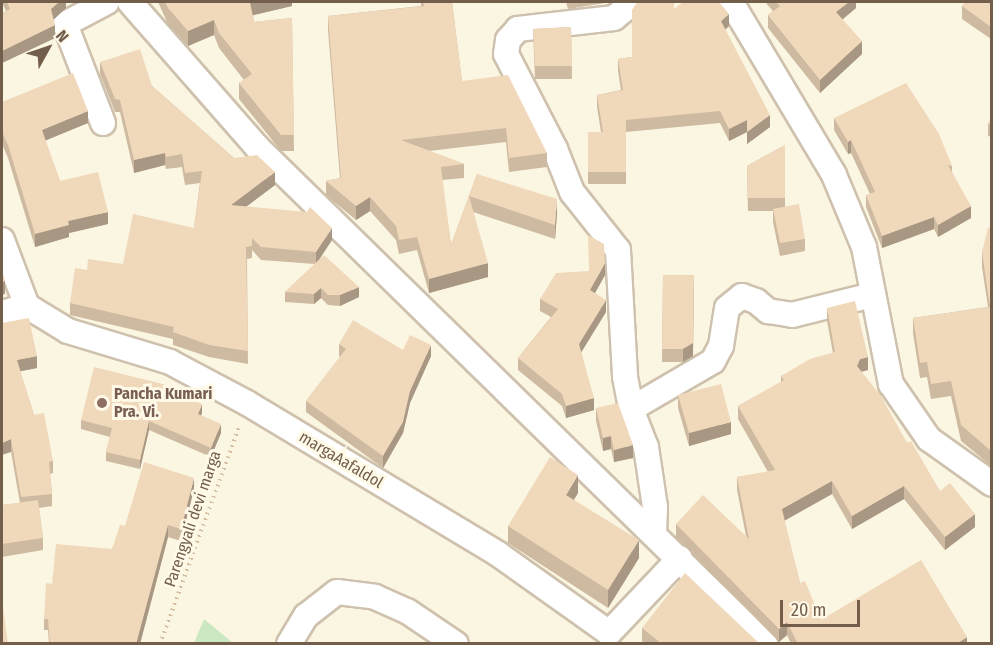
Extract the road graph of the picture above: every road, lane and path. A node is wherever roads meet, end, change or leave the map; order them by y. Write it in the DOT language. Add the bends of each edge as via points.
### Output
graph roads {
  1 [pos="107,2"];
  2 [pos="130,2"];
  3 [pos="625,2"];
  4 [pos="731,2"];
  5 [pos="103,123"];
  6 [pos="2,240"];
  7 [pos="872,295"];
  8 [pos="27,306"];
  9 [pos="2,313"];
  10 [pos="247,403"];
  11 [pos="631,409"];
  12 [pos="992,484"];
  13 [pos="654,532"];
  14 [pos="680,558"];
  15 [pos="608,640"];
  16 [pos="160,644"];
  17 [pos="289,644"];
  18 [pos="456,644"];
  19 [pos="765,644"];
  1 -- 5 [label="street" via="65,24"];
  2 -- 13 [label="street" via="257,147"];
  3 -- 11 [label="street" via="625,9 614,18 518,28 508,40 506,54 555,149 572,192 618,250 625,377"];
  4 -- 7 [label="street" via="834,175 864,247"];
  6 -- 8 [label="street"];
  7 -- 11 [label="street" via="792,315 768,311 742,296 727,308 721,346 713,361"];
  7 -- 12 [label="street" via="891,384 929,439"];
  8 -- 9 [label="street"];
  8 -- 10 [label="street, margaAafaldol" via="68,331 170,362"];
  10 -- 15 [label="street, margaAafaldol" via="498,554"];
  10 -- 16 [label="path, Parengyali devi marga"];
  11 -- 13 [label="street" via="646,447 655,507"];
  13 -- 14 [label="street"];
  14 -- 15 [label="street, margaAafaldol"];
  14 -- 19 [label="street"];
  17 -- 18 [label="street" via="306,616 338,592 375,597 407,611"];
}
